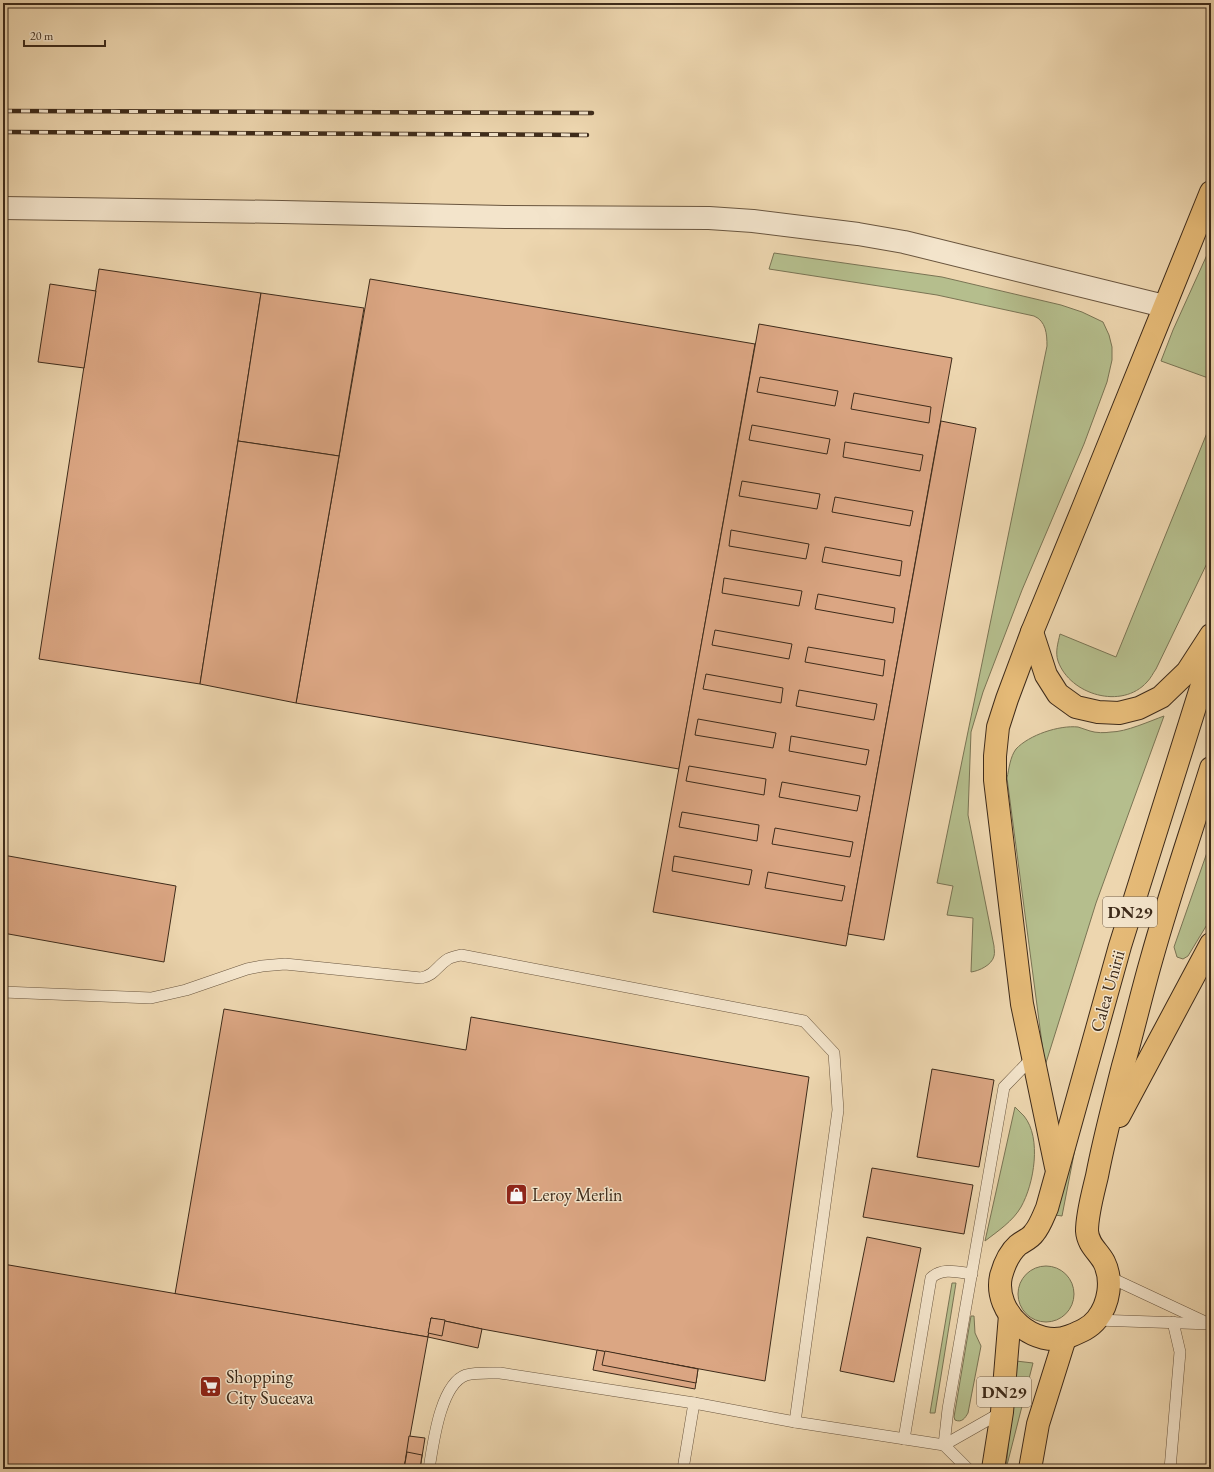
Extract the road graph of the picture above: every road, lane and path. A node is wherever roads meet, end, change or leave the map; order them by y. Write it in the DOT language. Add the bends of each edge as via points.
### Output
graph roads {
  1 [pos="1211,192"];
  2 [pos="3,208"];
  3 [pos="1164,306"];
  4 [pos="1032,632"];
  5 [pos="1211,635"];
  6 [pos="1211,656"];
  7 [pos="1211,768"];
  8 [pos="1211,944"];
  9 [pos="3,992"];
  10 [pos="1033,1057"];
  11 [pos="1103,1147"];
  12 [pos="1057,1170"];
  13 [pos="972,1274"];
  14 [pos="1109,1277"];
  15 [pos="1010,1315"];
  16 [pos="1096,1320"];
  17 [pos="1172,1322"];
  18 [pos="1209,1324"];
  19 [pos="1064,1338"];
  20 [pos="694,1403"];
  21 [pos="1002,1412"];
  22 [pos="795,1422"];
  23 [pos="904,1439"];
  24 [pos="944,1445"];
  25 [pos="429,1469"];
  26 [pos="683,1469"];
  27 [pos="968,1469"];
  28 [pos="993,1469"];
  29 [pos="1030,1469"];
  30 [pos="1170,1469"];
  1 -- 3 [label="main road"];
  2 -- 3 [label="street" via="709,218 753,221 904,242"];
  3 -- 4 [label="main road"];
  4 -- 5 [label="main road" via="1046,674 1058,694 1076,707 1112,713 1139,708 1161,697 1187,672"];
  4 -- 10 [label="main road" via="998,727 995,780 1022,1004"];
  6 -- 12 [label="main road, Calea Unirii / DN29" via="1120,946"];
  7 -- 11 [label="main road, Calea Unirii / DN29" via="1151,959"];
  8 -- 11 [label="main road"];
  9 -- 22 [label="lane" via="151,998 186,990 247,969 276,964 421,978 430,976 450,958 461,955 804,1021 834,1053 838,1110"];
  10 -- 12 [label="main road"];
  10 -- 13 [label="lane" via="1004,1087"];
  11 -- 14 [label="main road, Calea Unirii / DN29" via="1087,1231 1090,1243 1099,1253"];
  12 -- 15 [label="main road, Calea Unirii / DN29" via="1042,1221 1033,1235 1017,1246 1006,1261 1001,1279 1002,1298"];
  13 -- 23 [label="lane" via="941,1272 931,1278"];
  13 -- 24 [label="lane"];
  14 -- 16 [label="main road, DN29" via="1104,1307"];
  14 -- 18 [label="lane"];
  15 -- 19 [label="main road, DN29" via="1023,1329 1035,1335 1050,1339"];
  15 -- 21 [label="main road, DN29"];
  16 -- 17 [label="lane"];
  16 -- 19 [label="main road, DN29" via="1082,1332"];
  17 -- 18 [label="lane"];
  17 -- 30 [label="lane" via="1180,1352"];
  19 -- 29 [label="main road, DN29" via="1038,1424"];
  20 -- 22 [label="lane"];
  20 -- 25 [label="lane" via="500,1373 465,1376 452,1386 441,1409"];
  20 -- 26 [label="lane"];
  21 -- 24 [label="lane"];
  21 -- 28 [label="main road, DN29"];
  22 -- 23 [label="lane"];
  23 -- 24 [label="lane"];
  24 -- 27 [label="lane"];
}
